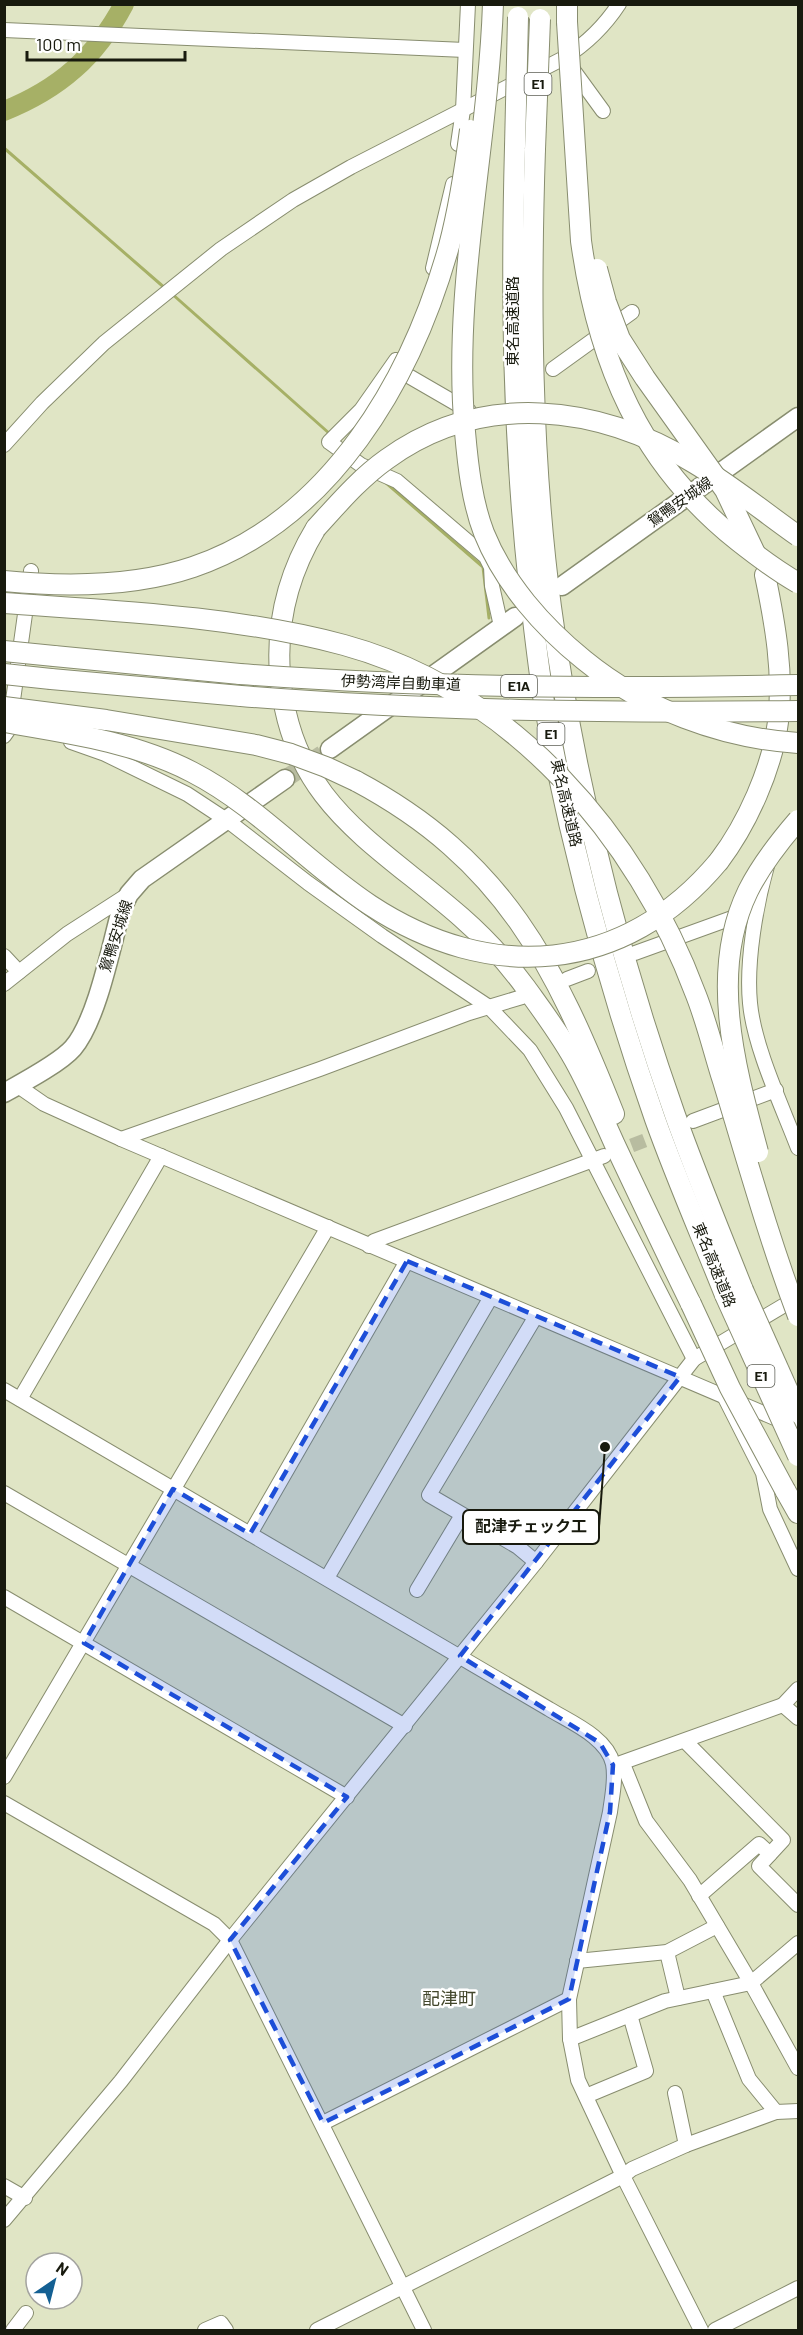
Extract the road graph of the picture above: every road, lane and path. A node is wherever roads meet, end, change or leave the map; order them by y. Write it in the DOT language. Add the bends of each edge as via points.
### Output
graph roads {
  1 [pos="468,4"];
  2 [pos="486,4"];
  3 [pos="493,4"];
  4 [pos="619,4"];
  5 [pos="519,11"];
  6 [pos="540,12"];
  7 [pos="567,13"];
  8 [pos="4,30"];
  9 [pos="465,50"];
  10 [pos="564,58"];
  11 [pos="463,110"];
  12 [pos="603,111"];
  13 [pos="525,148"];
  14 [pos="575,154"];
  15 [pos="632,312"];
  16 [pos="393,367"];
  17 [pos="553,369"];
  18 [pos="483,414"];
  19 [pos="798,417"];
  20 [pos="4,445"];
  21 [pos="798,536"];
  22 [pos="31,571"];
  23 [pos="4,581"];
  24 [pos="798,583"];
  25 [pos="562,586"];
  26 [pos="4,603"];
  27 [pos="508,622"];
  28 [pos="4,651"];
  29 [pos="4,674"];
  30 [pos="798,685"];
  31 [pos="4,707"];
  32 [pos="798,711"];
  33 [pos="6,729"];
  34 [pos="798,743"];
  35 [pos="330,749"];
  36 [pos="285,779"];
  37 [pos="798,814"];
  38 [pos="228,820"];
  39 [pos="798,820"];
  40 [pos="129,894"];
  41 [pos="759,908"];
  42 [pos="635,953"];
  43 [pos="4,956"];
  44 [pos="588,971"];
  45 [pos="19,972"];
  46 [pos="567,979"];
  47 [pos="4,984"];
  48 [pos="522,997"];
  49 [pos="489,1008"];
  50 [pos="11,1090"];
  51 [pos="776,1090"];
  52 [pos="693,1121"];
  53 [pos="121,1139"];
  54 [pos="798,1148"];
  55 [pos="161,1156"];
  56 [pos="598,1158"];
  57 [pos="328,1227"];
  58 [pos="369,1246"];
  59 [pos="407,1261"];
  60 [pos="678,1278"];
  61 [pos="734,1293"];
  62 [pos="491,1297"];
  63 [pos="798,1299"];
  64 [pos="536,1316"];
  65 [pos="798,1316"];
  66 [pos="694,1359"];
  67 [pos="680,1377"];
  68 [pos="4,1390"];
  69 [pos="724,1396"];
  70 [pos="20,1399"];
  71 [pos="798,1413"];
  72 [pos="798,1428"];
  73 [pos="798,1456"];
  74 [pos="173,1489"];
  75 [pos="4,1493"];
  76 [pos="798,1513"];
  77 [pos="462,1515"];
  78 [pos="250,1534"];
  79 [pos="536,1562"];
  80 [pos="129,1565"];
  81 [pos="798,1569"];
  82 [pos="327,1578"];
  83 [pos="417,1590"];
  84 [pos="4,1597"];
  85 [pos="84,1643"];
  86 [pos="460,1656"];
  87 [pos="798,1689"];
  88 [pos="783,1705"];
  89 [pos="798,1718"];
  90 [pos="405,1726"];
  91 [pos="686,1741"];
  92 [pos="618,1765"];
  93 [pos="4,1777"];
  94 [pos="347,1797"];
  95 [pos="4,1803"];
  96 [pos="770,1854"];
  97 [pos="699,1896"];
  98 [pos="798,1905"];
  99 [pos="717,1926"];
  100 [pos="230,1940"];
  101 [pos="798,1943"];
  102 [pos="667,1952"];
  103 [pos="577,1962"];
  104 [pos="751,1983"];
  105 [pos="713,1991"];
  106 [pos="678,1998"];
  107 [pos="570,1999"];
  108 [pos="630,2015"];
  109 [pos="570,2039"];
  110 [pos="798,2068"];
  111 [pos="675,2093"];
  112 [pos="586,2096"];
  113 [pos="798,2111"];
  114 [pos="776,2112"];
  115 [pos="322,2123"];
  116 [pos="686,2145"];
  117 [pos="623,2176"];
  118 [pos="4,2186"];
  119 [pos="25,2198"];
  120 [pos="4,2220"];
  121 [pos="403,2288"];
  122 [pos="798,2288"];
  123 [pos="26,2313"];
  124 [pos="13,2331"];
  125 [pos="205,2331"];
  126 [pos="226,2331"];
  127 [pos="317,2331"];
  128 [pos="424,2331"];
  129 [pos="701,2331"];
  130 [pos="715,2331"];
  1 -- 9 [label="street"];
  2 -- 23 [label="highway, bridge" via="462,189 436,285 389,391 339,465 317,489 254,538 194,567 156,577 97,583 42,585"];
  3 -- 34 [label="highway, bridge" via="463,330 466,444 484,532 500,567 520,595 545,624 602,675 645,701 701,724 741,735"];
  4 -- 10 [label="street" via="585,45"];
  5 -- 13 [label="highway, 東名高速道路 / E1, bridge"];
  6 -- 13 [label="highway, 東名高速道路 / E1, bridge"];
  7 -- 14 [label="highway, bridge"];
  8 -- 9 [label="street"];
  9 -- 11 [label="street"];
  10 -- 11 [label="street"];
  10 -- 12 [label="street"];
  11 -- 16 [label="street" via="454,180 429,286"];
  11 -- 20 [label="street" via="322,183 221,249 104,343"];
  13 -- 61 [label="highway, 東名高速道路 / E1" via="532,233 538,466 552,609 578,762 606,888 636,996"];
  14 -- 24 [label="highway, bridge" via="581,242 594,316 633,417 658,458 701,509 762,560"];
  14 -- 33 [label="highway, bridge" via="590,240 620,339 725,490 765,575 777,640 778,722 760,784 731,845 706,876 649,923 591,949 523,958 482,953 408,927 370,905 233,797 192,772 106,741"];
  15 -- 17 [label="street"];
  16 -- 18 [label="street" via="470,411"];
  16 -- 27 [label="street" via="361,411 329,442 361,465 398,481 486,557 492,586"];
  19 -- 25 [label="main road, 鴛鴨安城線"];
  21 -- 60 [label="highway, bridge" via="694,463 604,423 544,414 480,417 436,430 387,459 367,476 316,528 305,545 282,610 281,688 294,742 309,776 339,815 461,917 526,988 577,1065"];
  22 -- 33 [label="street"];
  26 -- 65 [label="highway, bridge" via="256,626 346,645 441,684 524,742 596,815 653,899 696,995"];
  27 -- 35 [label="main road"];
  28 -- 30 [label="highway, 伊勢湾岸自動車道 / E1A, bridge" via="240,674 385,683"];
  29 -- 32 [label="highway, 伊勢湾岸自動車道 / E1A, bridge" via="326,703 504,710"];
  31 -- 60 [label="highway, bridge" via="106,720 291,754 388,798 443,837 486,880 544,960 583,1037"];
  33 -- 38 [label="street" via="105,754 162,780"];
  36 -- 38 [label="main road, 鴛鴨安城線"];
  37 -- 41 [label="street" via="772,848"];
  38 -- 40 [label="main road, 鴛鴨安城線" via="142,879"];
  38 -- 49 [label="street" via="308,883"];
  39 -- 63 [label="highway, bridge" via="747,892 736,924 728,992 743,1097"];
  40 -- 45 [label="street" via="67,934"];
  40 -- 50 [label="main road, 鴛鴨安城線" via="86,1029 72,1050"];
  41 -- 42 [label="street"];
  41 -- 51 [label="street" via="749,968 750,1004"];
  43 -- 45 [label="street"];
  44 -- 46 [label="street"];
  45 -- 47 [label="street"];
  48 -- 49 [label="street"];
  49 -- 53 [label="street"];
  49 -- 56 [label="street" via="516,1034 542,1068"];
  50 -- 53 [label="street"];
  51 -- 52 [label="street"];
  51 -- 54 [label="street"];
  53 -- 55 [label="street"];
  55 -- 57 [label="street"];
  55 -- 70 [label="street"];
  56 -- 58 [label="street"];
  56 -- 66 [label="street"];
  57 -- 58 [label="street"];
  57 -- 74 [label="street"];
  58 -- 59 [label="street"];
  59 -- 62 [label="street"];
  59 -- 78 [label="street"];
  60 -- 76 [label="highway, bridge" via="730,1388"];
  61 -- 71 [label="highway, 東名高速道路 / E1, bridge"];
  61 -- 73 [label="highway, 東名高速道路 / E1, bridge"];
  62 -- 64 [label="street"];
  62 -- 82 [label="street"];
  63 -- 66 [label="street"];
  64 -- 67 [label="street"];
  64 -- 77 [label="street" via="429,1495"];
  66 -- 67 [label="street"];
  67 -- 69 [label="street"];
  67 -- 79 [label="street"];
  68 -- 70 [label="street"];
  69 -- 72 [label="street"];
  69 -- 81 [label="street" via="763,1473 770,1509"];
  70 -- 74 [label="street"];
  74 -- 78 [label="street"];
  74 -- 80 [label="street"];
  75 -- 80 [label="street"];
  77 -- 79 [label="street" via="518,1547"];
  77 -- 83 [label="street"];
  78 -- 82 [label="street"];
  79 -- 86 [label="street"];
  80 -- 85 [label="street"];
  80 -- 90 [label="street"];
  82 -- 86 [label="street"];
  84 -- 85 [label="street"];
  85 -- 93 [label="street"];
  85 -- 94 [label="street"];
  86 -- 90 [label="street"];
  86 -- 92 [label="street" via="592,1735"];
  87 -- 88 [label="street"];
  88 -- 89 [label="street"];
  88 -- 91 [label="street"];
  90 -- 94 [label="street"];
  91 -- 92 [label="street"];
  91 -- 96 [label="street" via="783,1840"];
  92 -- 97 [label="street" via="646,1821"];
  92 -- 103 [label="street"];
  94 -- 100 [label="street"];
  95 -- 100 [label="street" via="214,1924"];
  96 -- 97 [label="street" via="759,1844"];
  96 -- 98 [label="street" via="759,1866"];
  97 -- 99 [label="street"];
  99 -- 102 [label="street"];
  99 -- 104 [label="street"];
  100 -- 115 [label="street"];
  100 -- 119 [label="street"];
  101 -- 104 [label="street"];
  102 -- 103 [label="street"];
  102 -- 106 [label="street"];
  103 -- 107 [label="street"];
  104 -- 105 [label="street"];
  104 -- 110 [label="street"];
  105 -- 106 [label="street"];
  105 -- 114 [label="street" via="749,2079"];
  106 -- 108 [label="street"];
  107 -- 109 [label="street"];
  107 -- 115 [label="street"];
  108 -- 109 [label="street"];
  108 -- 112 [label="street" via="646,2071"];
  109 -- 112 [label="street" via="578,2080"];
  111 -- 116 [label="street"];
  112 -- 117 [label="street"];
  113 -- 114 [label="street"];
  114 -- 116 [label="street"];
  115 -- 121 [label="street"];
  116 -- 117 [label="street"];
  117 -- 121 [label="street"];
  117 -- 129 [label="street"];
  118 -- 119 [label="street"];
  119 -- 120 [label="street"];
  121 -- 127 [label="street"];
  121 -- 128 [label="street"];
  122 -- 130 [label="street"];
  123 -- 124 [label="street"];
  125 -- 126 [label="street" via="221,2323"];
}
